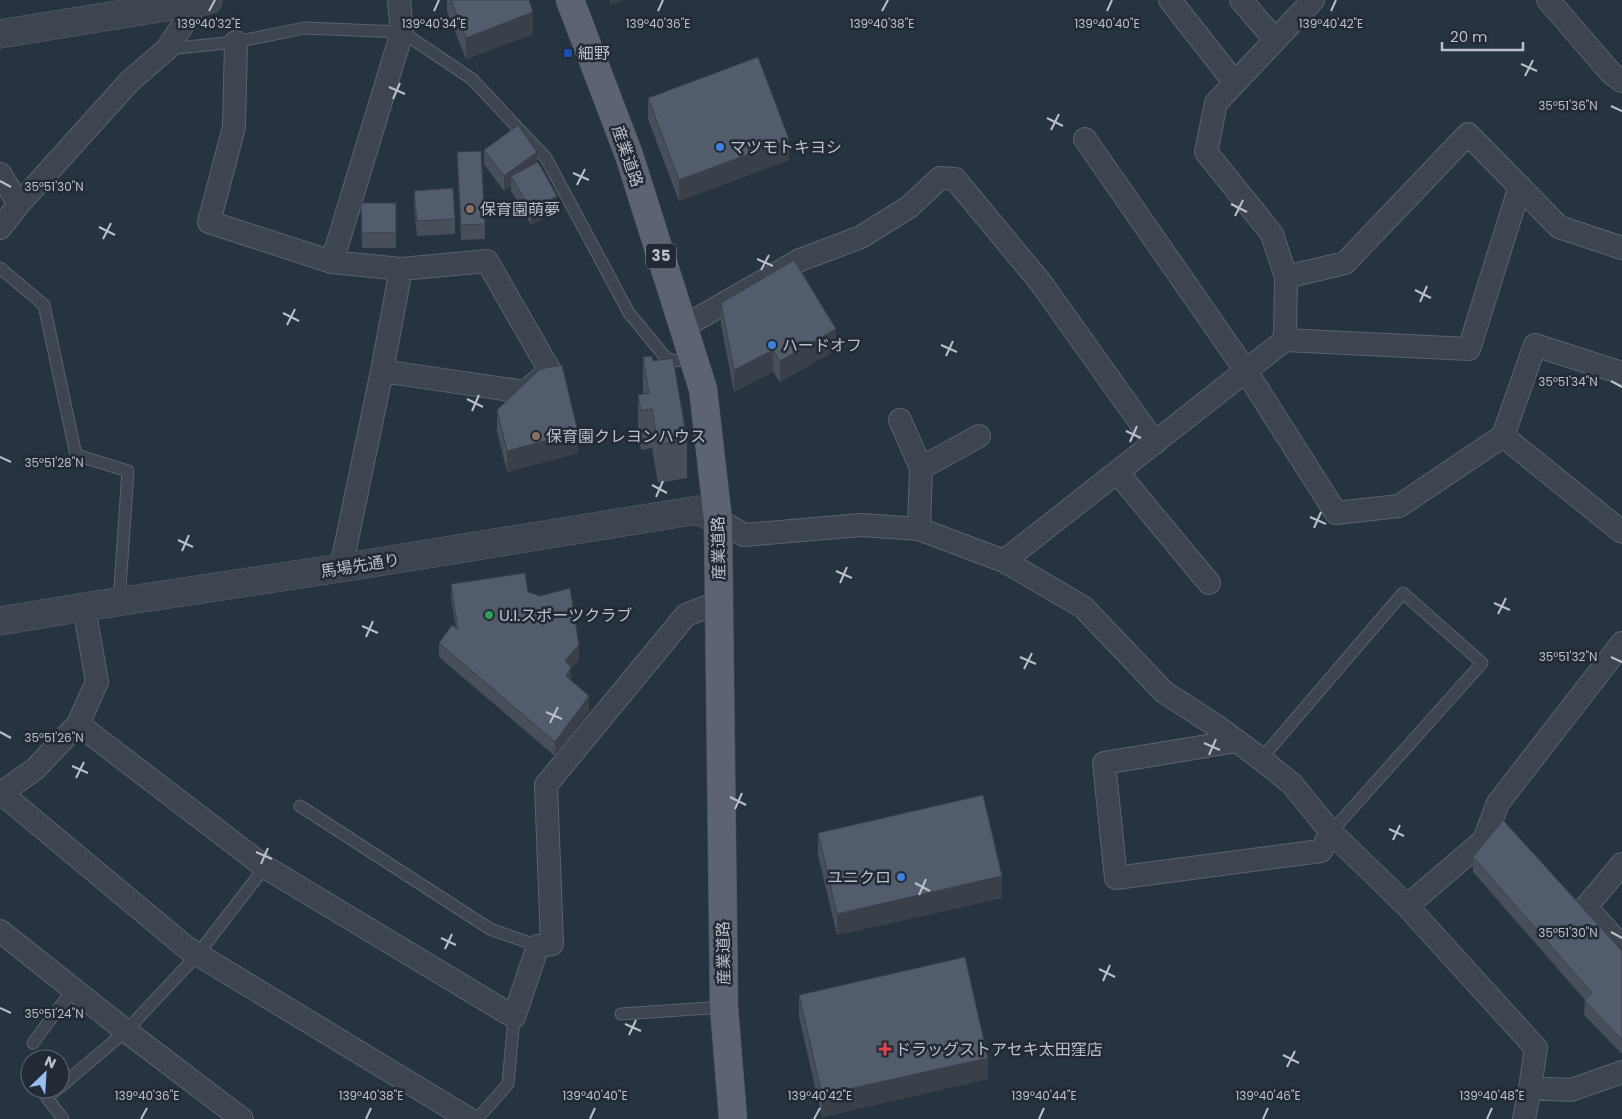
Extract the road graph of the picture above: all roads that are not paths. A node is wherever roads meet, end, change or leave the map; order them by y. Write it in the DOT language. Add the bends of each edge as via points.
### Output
graph roads {
  1 [pos="202,0"];
  2 [pos="399,0"];
  3 [pos="570,0"];
  4 [pos="1170,0"];
  5 [pos="1241,0"];
  6 [pos="1313,0"];
  7 [pos="1548,0"];
  8 [pos="402,32"];
  9 [pos="0,34"];
  10 [pos="1275,40"];
  11 [pos="236,42"];
  12 [pos="167,49"];
  13 [pos="1618,72"];
  14 [pos="1235,83"];
  15 [pos="1085,139"];
  16 [pos="0,174"];
  17 [pos="1520,186"];
  18 [pos="19,204"];
  19 [pos="0,228"];
  20 [pos="1622,248"];
  21 [pos="332,262"];
  22 [pos="0,268"];
  23 [pos="401,269"];
  24 [pos="1286,277"];
  25 [pos="683,327"];
  26 [pos="1285,340"];
  27 [pos="693,357"];
  28 [pos="382,371"];
  29 [pos="1246,372"];
  30 [pos="1622,373"];
  31 [pos="900,420"];
  32 [pos="979,436"];
  33 [pos="1503,436"];
  34 [pos="1155,443"];
  35 [pos="921,468"];
  36 [pos="1117,472"];
  37 [pos="718,520"];
  38 [pos="919,529"];
  39 [pos="1622,532"];
  40 [pos="1004,561"];
  41 [pos="341,568"];
  42 [pos="1209,583"];
  43 [pos="119,602"];
  44 [pos="719,602"];
  45 [pos="84,607"];
  46 [pos="0,622"];
  47 [pos="1622,643"];
  48 [pos="78,724"];
  49 [pos="1237,741"];
  50 [pos="1261,759"];
  51 [pos="1,794"];
  52 [pos="300,806"];
  53 [pos="1331,832"];
  54 [pos="1622,864"];
  55 [pos="265,867"];
  56 [pos="1407,906"];
  57 [pos="0,931"];
  58 [pos="538,946"];
  59 [pos="1622,947"];
  60 [pos="198,954"];
  61 [pos="73,989"];
  62 [pos="724,1007"];
  63 [pos="621,1014"];
  64 [pos="514,1017"];
  65 [pos="126,1031"];
  66 [pos="33,1043"];
  67 [pos="1622,1072"];
  68 [pos="70,1079"];
  69 [pos="1530,1088"];
  70 [pos="48,1099"];
  71 [pos="63,1119"];
  72 [pos="242,1119"];
  73 [pos="469,1119"];
  74 [pos="477,1119"];
  75 [pos="733,1119"];
  76 [pos="1524,1119"];
  1 -- 9 [label="street"];
  1 -- 12 [label="street"];
  2 -- 8 [label="street"];
  3 -- 25 [label="main road, 産業道路 / 35" via="628,155"];
  4 -- 14 [label="street"];
  5 -- 10 [label="street"];
  6 -- 10 [label="street"];
  7 -- 13 [label="street"];
  8 -- 11 [label="lane" via="304,28"];
  8 -- 21 [label="street"];
  8 -- 27 [label="lane" via="472,80 546,158 629,314 666,358 675,361"];
  10 -- 14 [label="street"];
  11 -- 12 [label="lane"];
  11 -- 21 [label="street" via="234,127 209,222"];
  12 -- 18 [label="street" via="130,81"];
  14 -- 24 [label="street" via="1216,103 1206,152 1272,234"];
  15 -- 29 [label="street"];
  16 -- 18 [label="street"];
  17 -- 20 [label="street" via="1560,227"];
  17 -- 24 [label="street" via="1468,134 1345,264"];
  17 -- 26 [label="street" via="1469,349"];
  18 -- 19 [label="street"];
  21 -- 23 [label="street"];
  22 -- 43 [label="lane" via="44,305 76,455 128,471"];
  23 -- 28 [label="street"];
  23 -- 28 [label="street" via="487,261 550,372 525,392"];
  24 -- 26 [label="street"];
  25 -- 27 [label="main road, 産業道路 / 35"];
  25 -- 34 [label="street" via="800,260 861,237 910,207 940,178 955,179 1041,283"];
  26 -- 29 [label="street"];
  27 -- 37 [label="main road, 産業道路 / 35" via="703,389"];
  28 -- 41 [label="street"];
  29 -- 33 [label="street" via="1336,513 1399,506"];
  29 -- 34 [label="street"];
  30 -- 33 [label="street" via="1535,346"];
  31 -- 35 [label="street"];
  32 -- 35 [label="street"];
  33 -- 39 [label="street"];
  34 -- 36 [label="street"];
  35 -- 38 [label="street"];
  36 -- 40 [label="street"];
  36 -- 42 [label="street"];
  37 -- 38 [label="street" via="744,534 861,525"];
  37 -- 41 [label="street, 馬場先通り" via="698,510"];
  37 -- 44 [label="main road, 産業道路 / 35"];
  38 -- 40 [label="street"];
  40 -- 49 [label="street" via="1083,607 1164,692"];
  41 -- 43 [label="street, 馬場先通り"];
  43 -- 45 [label="street, 馬場先通り"];
  44 -- 58 [label="street" via="686,615 546,785 552,944"];
  44 -- 62 [label="main road, 産業道路 / 35"];
  45 -- 46 [label="street, 馬場先通り"];
  45 -- 48 [label="street" via="96,682"];
  47 -- 56 [label="street" via="1498,803 1484,840"];
  48 -- 51 [label="street" via="35,769"];
  48 -- 55 [label="street"];
  49 -- 50 [label="street"];
  49 -- 53 [label="street" via="1104,763 1116,878 1321,851"];
  50 -- 53 [label="street" via="1292,784"];
  50 -- 53 [label="lane" via="1403,593 1482,663"];
  51 -- 60 [label="street"];
  52 -- 58 [label="lane" via="490,928"];
  53 -- 56 [label="street"];
  54 -- 59 [label="street" via="1586,907"];
  55 -- 60 [label="lane"];
  55 -- 64 [label="street"];
  56 -- 69 [label="street" via="1536,1048"];
  57 -- 61 [label="street"];
  58 -- 64 [label="street"];
  60 -- 65 [label="lane"];
  60 -- 73 [label="street"];
  61 -- 65 [label="street"];
  61 -- 66 [label="lane"];
  62 -- 63 [label="lane"];
  62 -- 75 [label="main road, 産業道路 / 35"];
  64 -- 74 [label="lane" via="508,1084"];
  65 -- 68 [label="lane"];
  65 -- 72 [label="street"];
  67 -- 69 [label="street" via="1571,1090"];
  69 -- 76 [label="street"];
  70 -- 71 [label="lane"];
}
